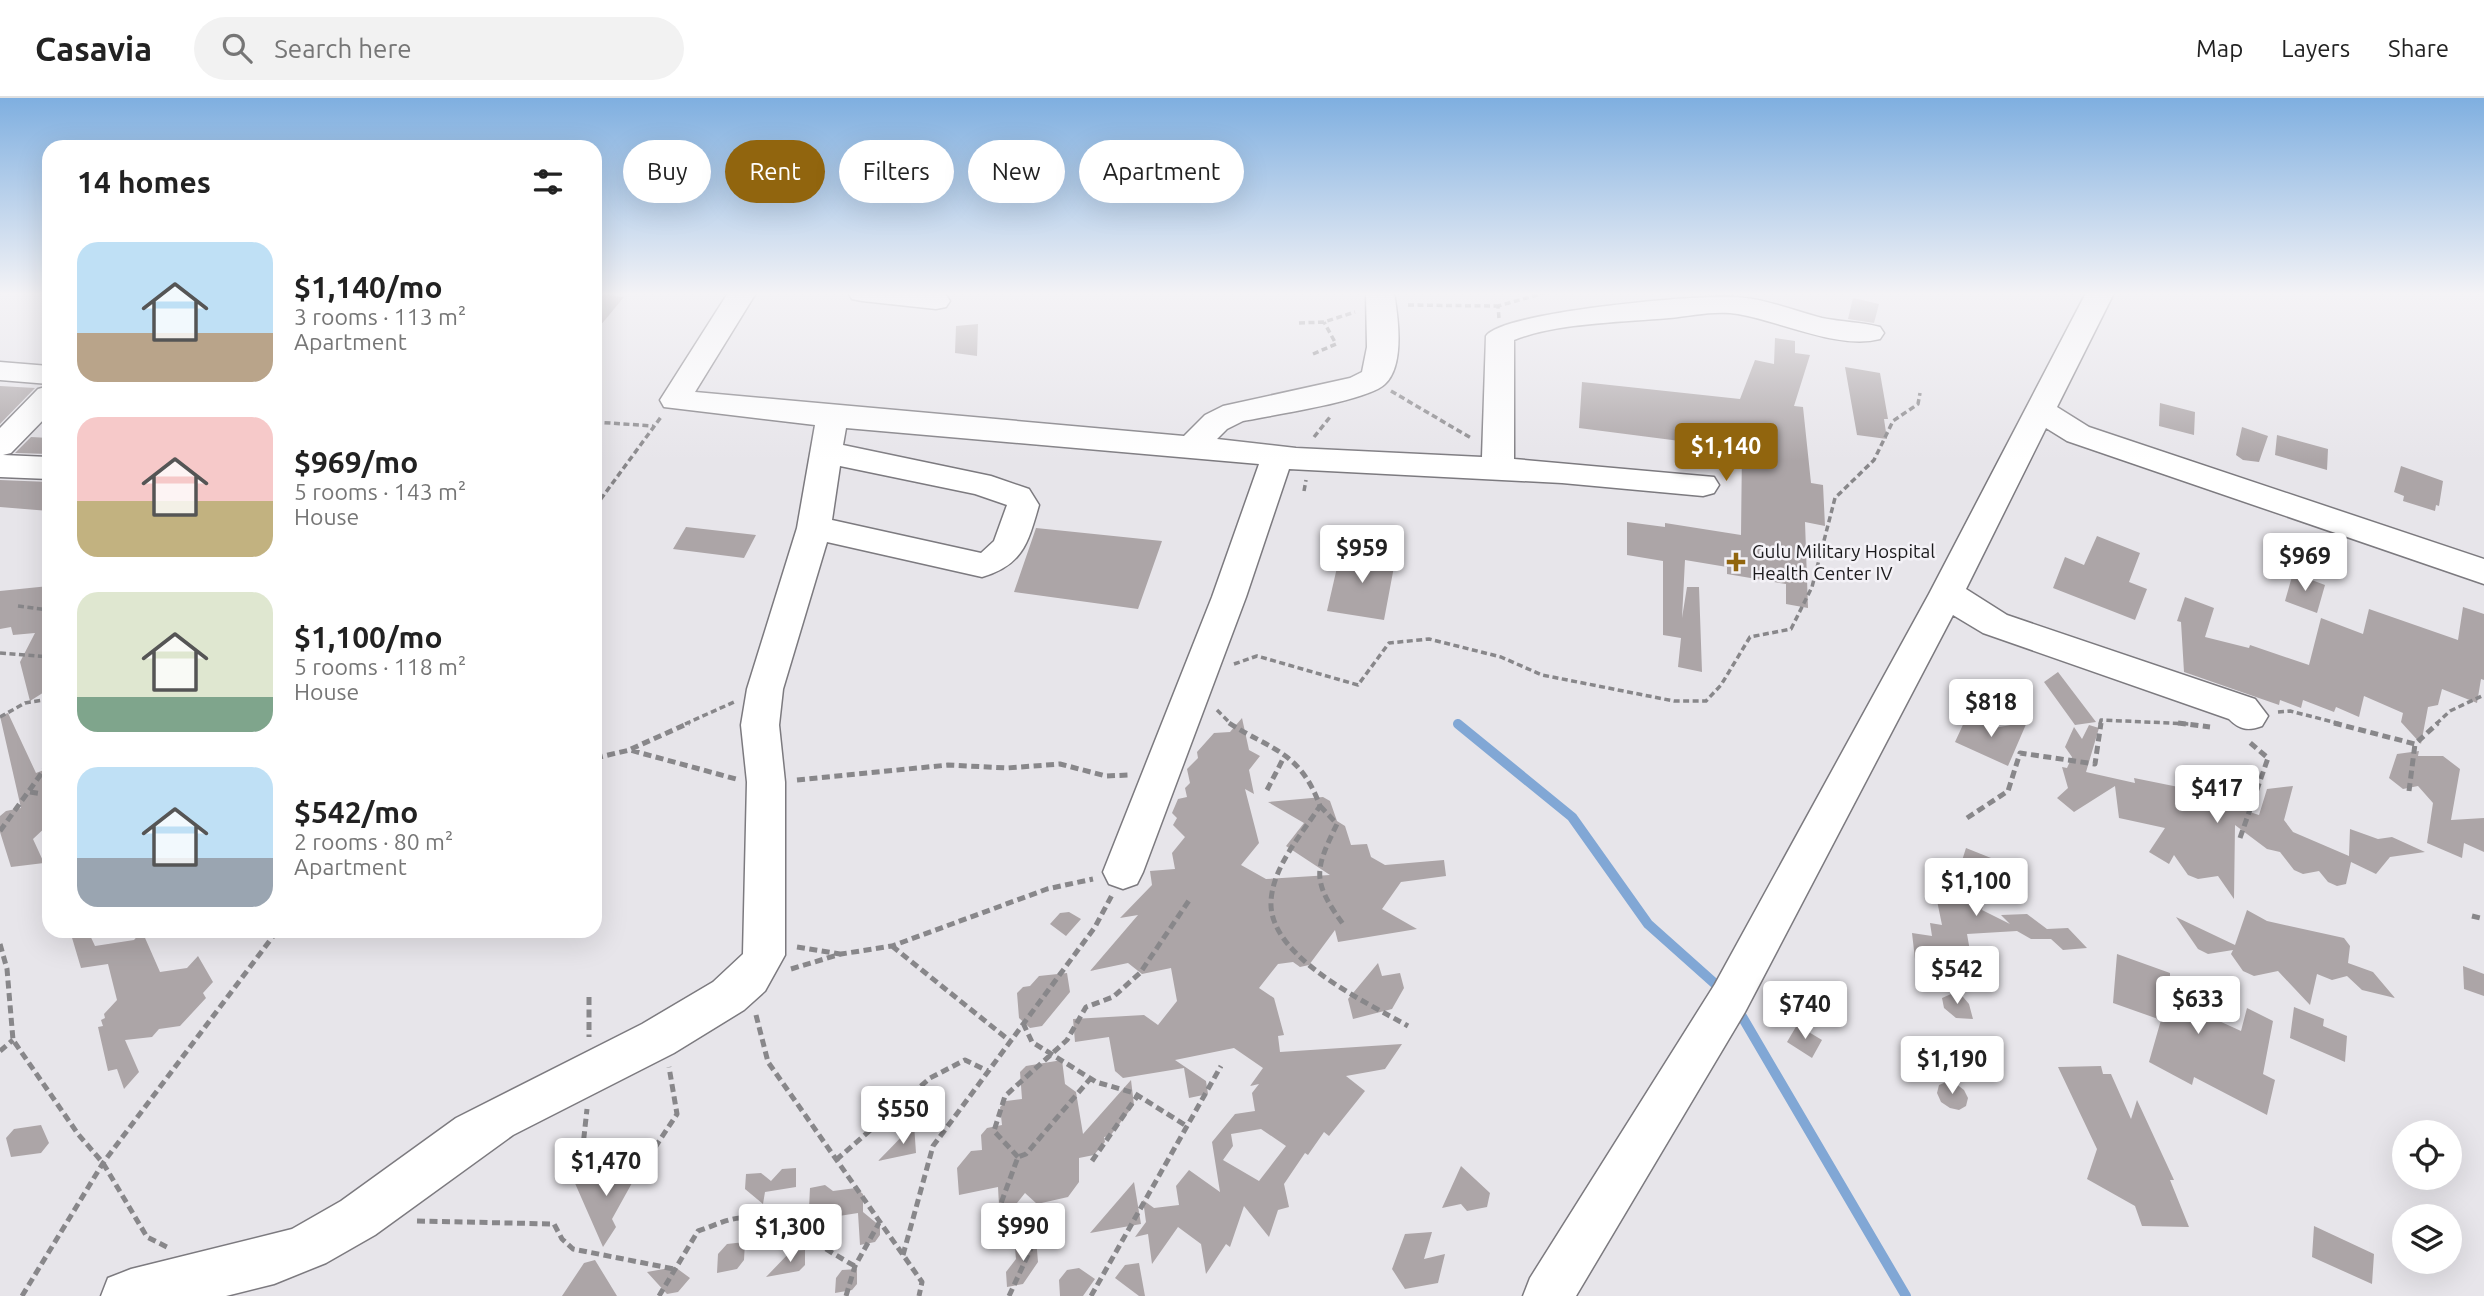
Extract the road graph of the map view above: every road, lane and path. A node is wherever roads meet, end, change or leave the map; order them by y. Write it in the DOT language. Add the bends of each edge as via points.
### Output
graph roads {
  1 [pos="706,349"];
  2 [pos="1325,349"];
  3 [pos="1381,349"];
  4 [pos="1500,349"];
  5 [pos="2071,349"];
  6 [pos="1313,354"];
  7 [pos="0,371"];
  8 [pos="42,374"];
  9 [pos="1366,383"];
  10 [pos="1920,393"];
  11 [pos="42,403"];
  12 [pos="2039,409"];
  13 [pos="664,413"];
  14 [pos="832,417"];
  15 [pos="602,421"];
  16 [pos="0,446"];
  17 [pos="1191,447"];
  18 [pos="828,453"];
  19 [pos="1293,458"];
  20 [pos="1498,461"];
  21 [pos="0,466"];
  22 [pos="42,468"];
  23 [pos="1703,485"];
  24 [pos="1304,491"];
  25 [pos="602,497"];
  26 [pos="814,528"];
  27 [pos="2484,572"];
  28 [pos="1946,594"];
  29 [pos="18,606"];
  30 [pos="42,609"];
  31 [pos="0,653"];
  32 [pos="42,656"];
  33 [pos="1198,678"];
  34 [pos="765,689"];
  35 [pos="2484,695"];
  36 [pos="42,699"];
  37 [pos="0,717"];
  38 [pos="2235,722"];
  39 [pos="2415,744"];
  40 [pos="630,750"];
  41 [pos="602,756"];
  42 [pos="1284,757"];
  43 [pos="1161,775"];
  44 [pos="42,776"];
  45 [pos="766,782"];
  46 [pos="1267,790"];
  47 [pos="2409,791"];
  48 [pos="30,792"];
  49 [pos="42,794"];
  50 [pos="1320,806"];
  51 [pos="1967,818"];
  52 [pos="0,831"];
  53 [pos="2240,838"];
  54 [pos="1124,872"];
  55 [pos="1190,899"];
  56 [pos="2472,916"];
  57 [pos="2484,919"];
  58 [pos="1343,924"];
  59 [pos="272,938"];
  60 [pos="0,944"];
  61 [pos="892,946"];
  62 [pos="841,954"];
  63 [pos="756,961"];
  64 [pos="1023,1023"];
  65 [pos="1408,1026"];
  66 [pos="664,1035"];
  67 [pos="13,1040"];
  68 [pos="1010,1041"];
  69 [pos="0,1051"];
  70 [pos="1050,1053"];
  71 [pos="1221,1066"];
  72 [pos="988,1071"];
  73 [pos="1090,1079"];
  74 [pos="1138,1095"];
  75 [pos="1185,1125"];
  76 [pos="1018,1157"];
  77 [pos="648,1158"];
  78 [pos="836,1160"];
  79 [pos="1092,1161"];
  80 [pos="103,1163"];
  81 [pos="406,1221"];
  82 [pos="879,1223"];
  83 [pos="171,1249"];
  84 [pos="903,1256"];
  85 [pos="855,1266"];
  86 [pos="674,1269"];
  87 [pos="22,1296"];
  88 [pos="126,1296"];
  89 [pos="659,1296"];
  90 [pos="846,1296"];
  91 [pos="919,1296"];
  92 [pos="1009,1296"];
  93 [pos="1091,1296"];
  94 [pos="1548,1296"];
  1 -- 13 [label="street"];
  2 -- 6 [label="path"];
  3 -- 9 [label="street" via="1381,368"];
  4 -- 20 [label="street"];
  5 -- 12 [label="street"];
  7 -- 8 [label="street"];
  9 -- 17 [label="street" via="1234,412 1216,422"];
  9 -- 19 [label="path"];
  9 -- 20 [label="path"];
  10 -- 33 [label="path" via="1918,404 1893,421 1874,460 1835,498 1812,587 1791,629 1750,637 1706,701 1674,701 1542,675 1501,657 1429,639 1389,643 1358,685 1257,656"];
  11 -- 16 [label="street"];
  12 -- 27 [label="street" via="2078,434"];
  12 -- 28 [label="street"];
  13 -- 14 [label="street"];
  13 -- 15 [label="path"];
  13 -- 25 [label="path"];
  14 -- 17 [label="street"];
  14 -- 18 [label="street"];
  17 -- 19 [label="street"];
  18 -- 26 [label="street"];
  18 -- 26 [label="street" via="980,484 1018,498 1023,505 1002,556 995,563 982,565"];
  19 -- 20 [label="street"];
  19 -- 24 [label="path"];
  19 -- 33 [label="street"];
  20 -- 23 [label="street"];
  21 -- 22 [label="street"];
  26 -- 34 [label="street"];
  28 -- 38 [label="street" via="1995,624 2242,709"];
  28 -- 94 [label="street" via="1730,998"];
  29 -- 30 [label="path"];
  31 -- 32 [label="path"];
  33 -- 42 [label="path" via="1222,718"];
  33 -- 43 [label="street"];
  34 -- 40 [label="path"];
  34 -- 45 [label="street" via="760,725"];
  35 -- 39 [label="path" via="2450,711"];
  36 -- 37 [label="path"];
  38 -- 39 [label="path" via="2290,711"];
  38 -- 51 [label="path" via="2101,720 2095,764 2020,753 2007,791"];
  38 -- 53 [label="path" via="2253,732 2234,730 2268,758 2252,816"];
  39 -- 47 [label="path"];
  40 -- 41 [label="path"];
  40 -- 45 [label="path" via="723,777"];
  42 -- 46 [label="path"];
  42 -- 50 [label="path" via="1298,767 1317,793"];
  43 -- 45 [label="path" via="1106,776 1059,764 1007,768 948,765"];
  43 -- 54 [label="street"];
  44 -- 48 [label="path"];
  45 -- 63 [label="street"];
  48 -- 49 [label="path"];
  48 -- 52 [label="path"];
  50 -- 58 [label="path" via="1337,824 1315,876 1320,894"];
  50 -- 65 [label="path" via="1282,865 1270,903 1274,921 1284,942 1329,980"];
  54 -- 61 [label="path" via="1047,889"];
  54 -- 64 [label="path" via="1095,927"];
  55 -- 70 [label="path" via="1140,973 1113,997 1086,1007 1067,1040"];
  56 -- 57 [label="path"];
  59 -- 80 [label="path"];
  60 -- 67 [label="path"];
  61 -- 62 [label="path"];
  61 -- 68 [label="path"];
  62 -- 63 [label="path"];
  62 -- 63 [label="path"];
  63 -- 66 [label="street"];
  63 -- 78 [label="path" via="768,1062"];
  64 -- 68 [label="path"];
  64 -- 70 [label="path" via="1032,1041"];
  66 -- 77 [label="path" via="677,1114"];
  66 -- 88 [label="street" via="498,1119 310,1246 270,1263"];
  67 -- 69 [label="path"];
  67 -- 80 [label="path"];
  68 -- 72 [label="path"];
  70 -- 73 [label="path"];
  70 -- 76 [label="path" via="1005,1096 994,1131"];
  71 -- 75 [label="path"];
  72 -- 78 [label="path" via="965,1060 930,1078"];
  72 -- 84 [label="path" via="933,1146"];
  73 -- 74 [label="path"];
  73 -- 76 [label="path" via="1026,1154"];
  74 -- 75 [label="path"];
  74 -- 79 [label="path"];
  75 -- 93 [label="path"];
  76 -- 92 [label="path" via="1000,1206 1013,1229 1033,1244"];
  78 -- 82 [label="path"];
  80 -- 83 [label="path" via="147,1237"];
  80 -- 87 [label="path"];
  81 -- 86 [label="path" via="554,1224 573,1249"];
  82 -- 84 [label="path"];
  82 -- 85 [label="path"];
  84 -- 91 [label="path" via="922,1282"];
  85 -- 86 [label="path" via="796,1231 741,1218 698,1231"];
  85 -- 90 [label="path"];
  86 -- 89 [label="path"];
}
